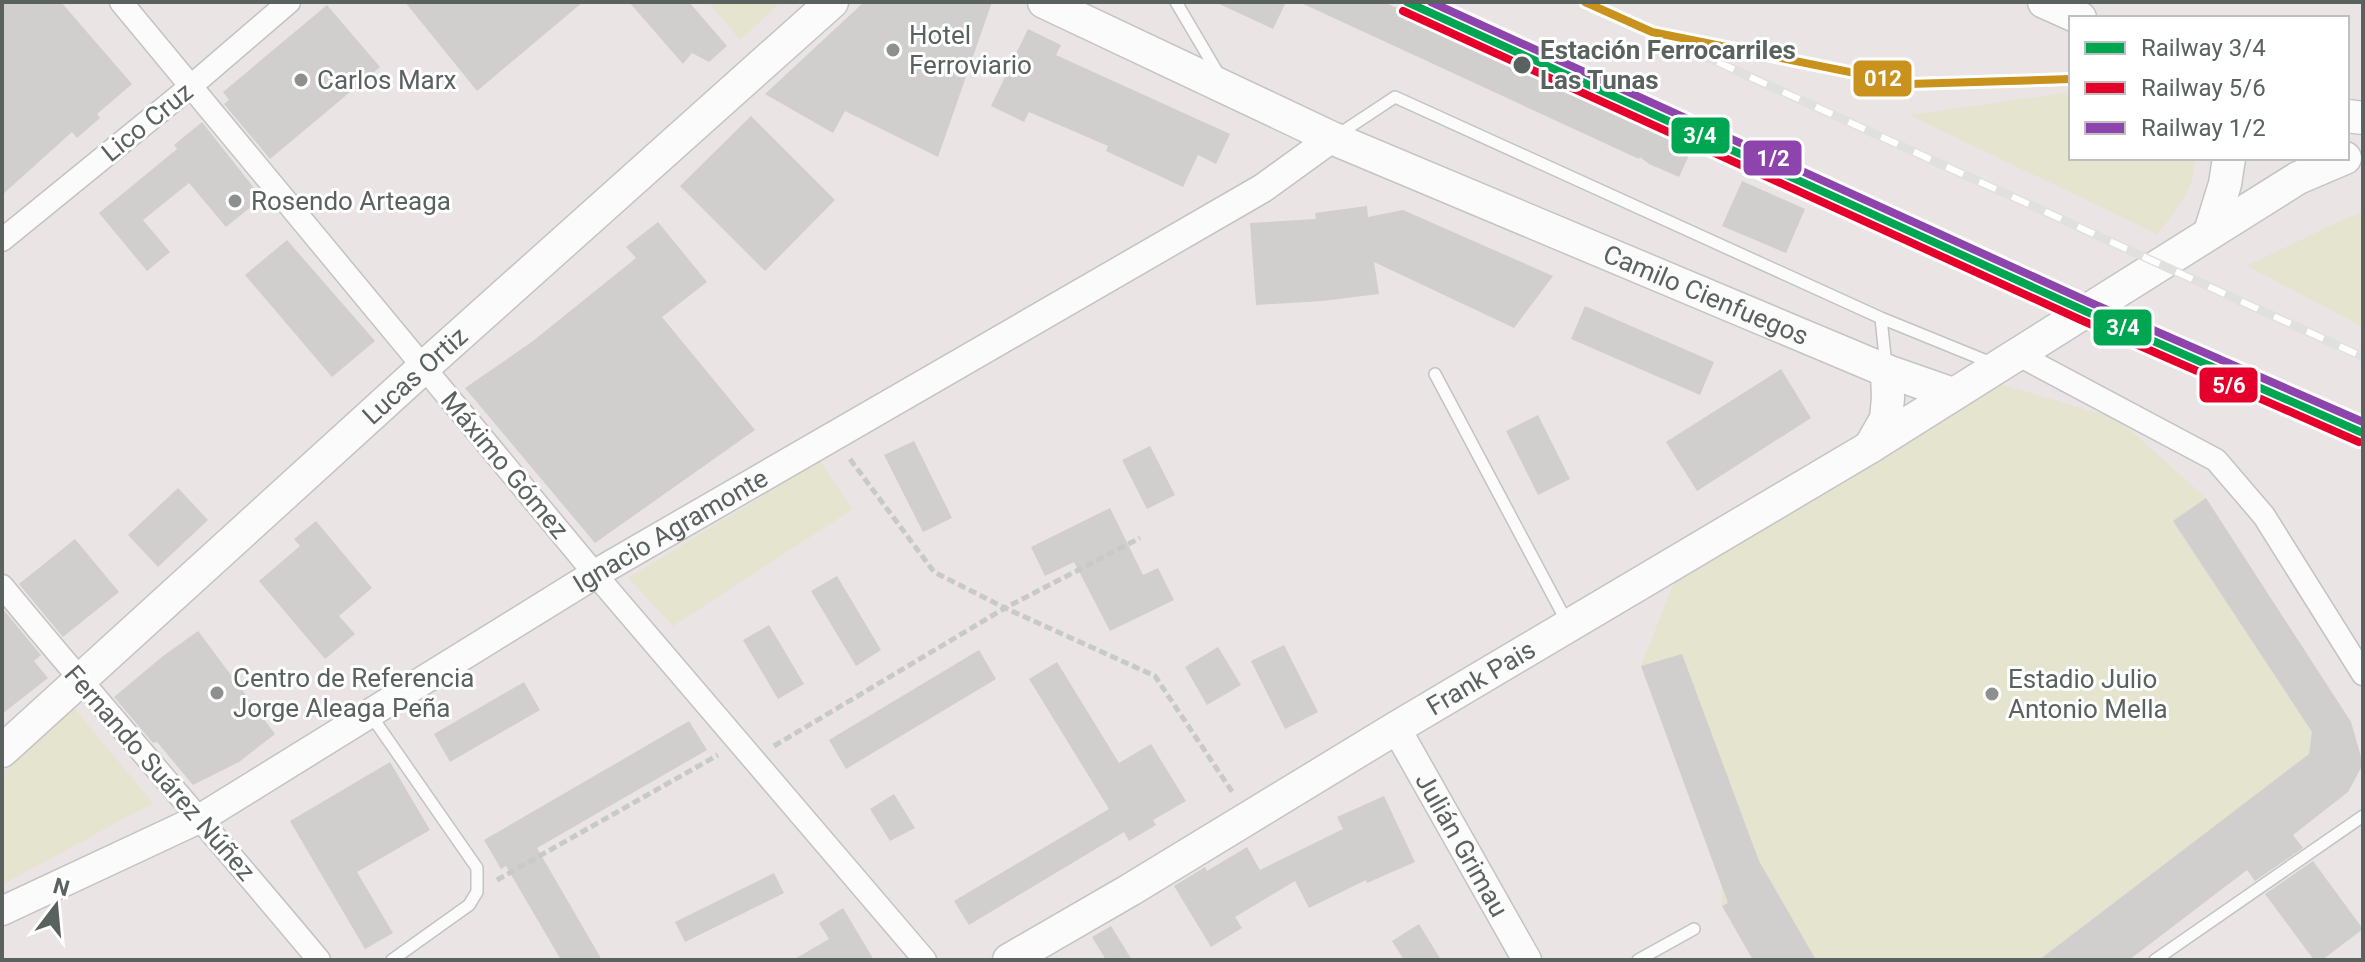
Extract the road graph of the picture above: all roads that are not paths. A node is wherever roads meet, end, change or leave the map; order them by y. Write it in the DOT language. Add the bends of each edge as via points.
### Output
graph roads {
  1 [pos="121,2"];
  2 [pos="289,2"];
  3 [pos="832,2"];
  4 [pos="1044,2"];
  5 [pos="1176,2"];
  6 [pos="2046,2"];
  7 [pos="2076,16"];
  8 [pos="190,87"];
  9 [pos="1228,89"];
  10 [pos="1332,138"];
  11 [pos="2229,160"];
  12 [pos="2336,160"];
  13 [pos="2296,168"];
  14 [pos="2210,232"];
  15 [pos="2,240"];
  16 [pos="1881,318"];
  17 [pos="2008,360"];
  18 [pos="424,367"];
  19 [pos="1887,371"];
  20 [pos="1435,374"];
  21 [pos="1953,394"];
  22 [pos="1870,447"];
  23 [pos="595,574"];
  24 [pos="2,586"];
  25 [pos="1569,626"];
  26 [pos="2363,674"];
  27 [pos="80,680"];
  28 [pos="370,713"];
  29 [pos="1396,728"];
  30 [pos="2,751"];
  31 [pos="2363,816"];
  32 [pos="201,818"];
  33 [pos="2,911"];
  34 [pos="1694,929"];
  35 [pos="319,960"];
  36 [pos="392,960"];
  37 [pos="925,960"];
  38 [pos="1009,960"];
  39 [pos="1527,960"];
  40 [pos="1638,960"];
  41 [pos="2155,960"];
  1 -- 8 [label="street, Máximo Gómez"];
  2 -- 8 [label="street, Lico Cruz"];
  3 -- 18 [label="main road, Lucas Ortiz"];
  4 -- 9 [label="main road, Camilo Cienfuegos"];
  5 -- 9 [label="lane"];
  6 -- 7 [label="main road"];
  8 -- 15 [label="street, Lico Cruz"];
  8 -- 18 [label="street, Máximo Gómez"];
  9 -- 10 [label="main road, Camilo Cienfuegos"];
  10 -- 16 [label="lane" via="1395,97"];
  10 -- 19 [label="main road, Camilo Cienfuegos"];
  10 -- 23 [label="street, Ignacio Agramonte" via="1263,188"];
  11 -- 14 [label="main road"];
  12 -- 13 [label="main road"];
  13 -- 14 [label="main road"];
  14 -- 17 [label="main road"];
  16 -- 17 [label="lane"];
  16 -- 19 [label="lane"];
  17 -- 21 [label="main road"];
  17 -- 26 [label="street" via="2216,460 2264,516"];
  18 -- 23 [label="street, Máximo Gómez"];
  18 -- 27 [label="main road, Lucas Ortiz"];
  19 -- 21 [label="main road, Camilo Cienfuegos"];
  19 -- 22 [label="main road" via="1886,419"];
  20 -- 25 [label="lane"];
  21 -- 22 [label="main road, Frank Pais"];
  22 -- 25 [label="main road, Frank Pais"];
  23 -- 28 [label="street, Ignacio Agramonte"];
  23 -- 37 [label="street, Máximo Gómez"];
  24 -- 27 [label="street, Fernando Suárez Núñez"];
  25 -- 29 [label="main road, Frank Pais"];
  27 -- 30 [label="main road, Lucas Ortiz"];
  27 -- 32 [label="street, Fernando Suárez Núñez"];
  28 -- 32 [label="street, Ignacio Agramonte"];
  28 -- 36 [label="lane" via="477,868 477,892 469,905"];
  29 -- 38 [label="main road, Frank Pais"];
  29 -- 39 [label="street, Julián Grimau"];
  31 -- 41 [label="lane"];
  32 -- 33 [label="street, Ignacio Agramonte"];
  32 -- 35 [label="street, Fernando Suárez Núñez"];
  34 -- 40 [label="lane"];
}
